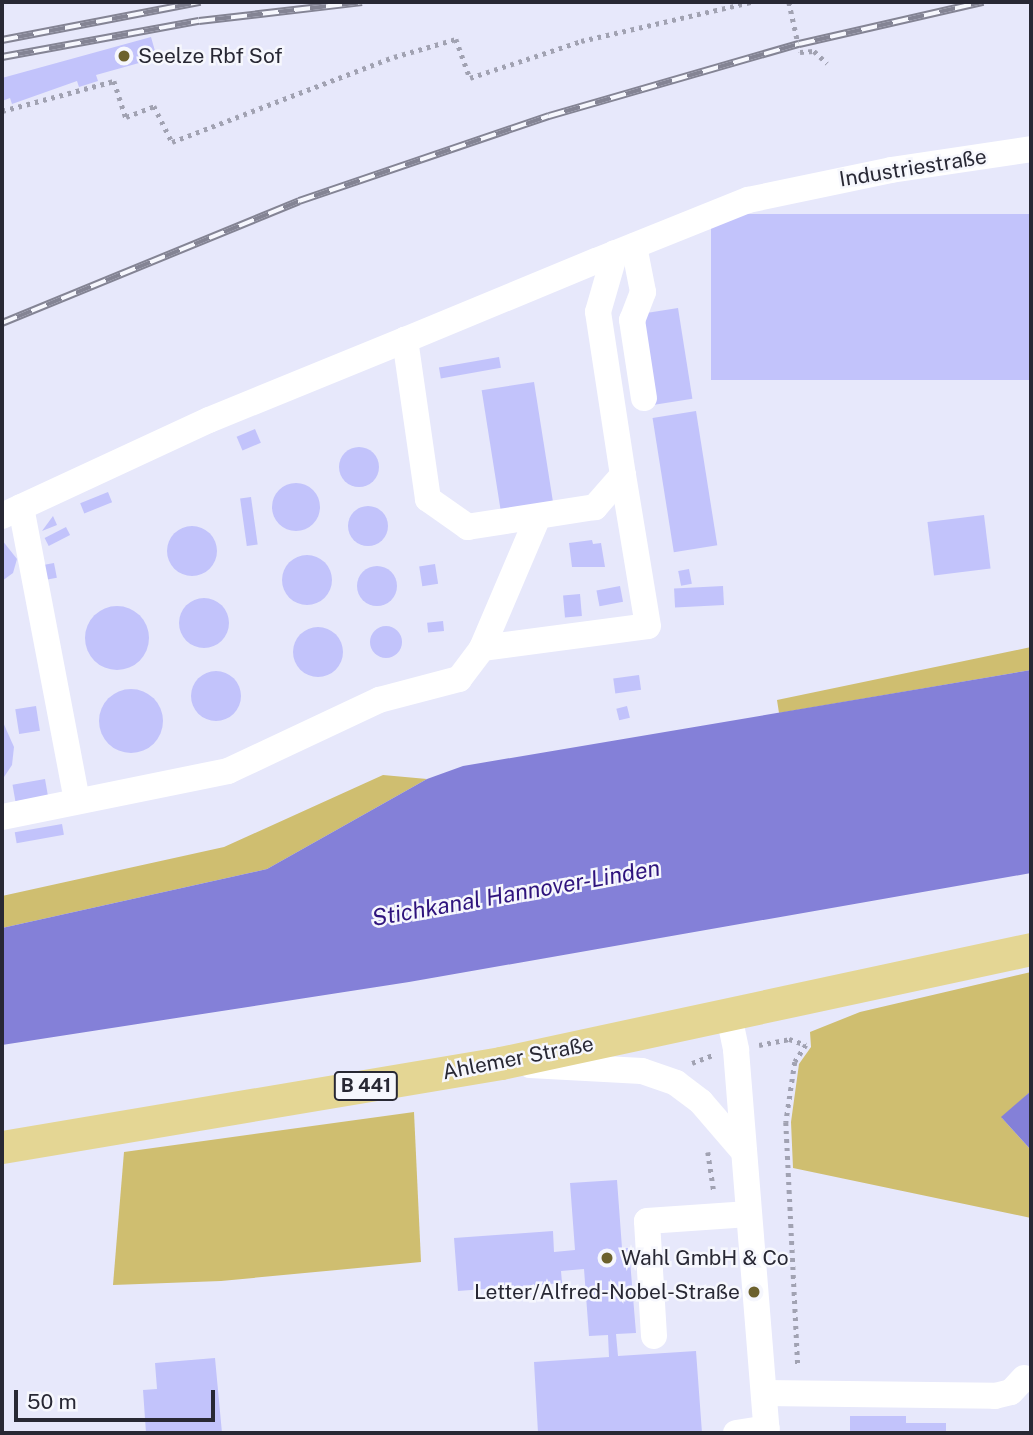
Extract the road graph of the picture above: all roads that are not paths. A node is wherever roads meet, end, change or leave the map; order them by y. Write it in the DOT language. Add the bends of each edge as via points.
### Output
graph roads {
  1 [pos="1031,149"];
  2 [pos="625,250"];
  3 [pos="405,340"];
  4 [pos="644,398"];
  5 [pos="623,475"];
  6 [pos="11,512"];
  7 [pos="537,519"];
  8 [pos="482,648"];
  9 [pos="77,802"];
  10 [pos="2,817"];
  11 [pos="1031,949"];
  12 [pos="729,1016"];
  13 [pos="501,1063"];
  14 [pos="2,1147"];
  15 [pos="744,1152"];
  16 [pos="749,1214"];
  17 [pos="654,1336"];
  18 [pos="1024,1378"];
  19 [pos="764,1393"];
  20 [pos="767,1431"];
  21 [pos="736,1433"];
  1 -- 2 [label="street, Industriestraße" via="795,187 748,200"];
  2 -- 3 [label="street, Industriestraße"];
  2 -- 4 [label="street" via="643,292 632,320"];
  2 -- 5 [label="street" via="598,312"];
  3 -- 6 [label="street, Industriestraße" via="209,420"];
  3 -- 7 [label="street" via="428,499 468,527"];
  5 -- 7 [label="street" via="595,507"];
  5 -- 8 [label="street" via="648,626"];
  6 -- 9 [label="street"];
  7 -- 8 [label="street"];
  8 -- 9 [label="street" via="459,678 379,700 228,771"];
  9 -- 10 [label="street"];
  11 -- 12 [label="main road, Ahlemer Straße / B 441"];
  12 -- 13 [label="main road, Ahlemer Straße / B 441"];
  12 -- 15 [label="street"];
  13 -- 14 [label="main road, Ahlemer Straße / B 441"];
  13 -- 15 [label="street" via="642,1071 676,1083 701,1102"];
  15 -- 16 [label="street"];
  16 -- 17 [label="street" via="647,1221"];
  16 -- 19 [label="street"];
  18 -- 19 [label="street" via="1011,1392 995,1396"];
  19 -- 20 [label="street"];
  20 -- 21 [label="street"];
}
